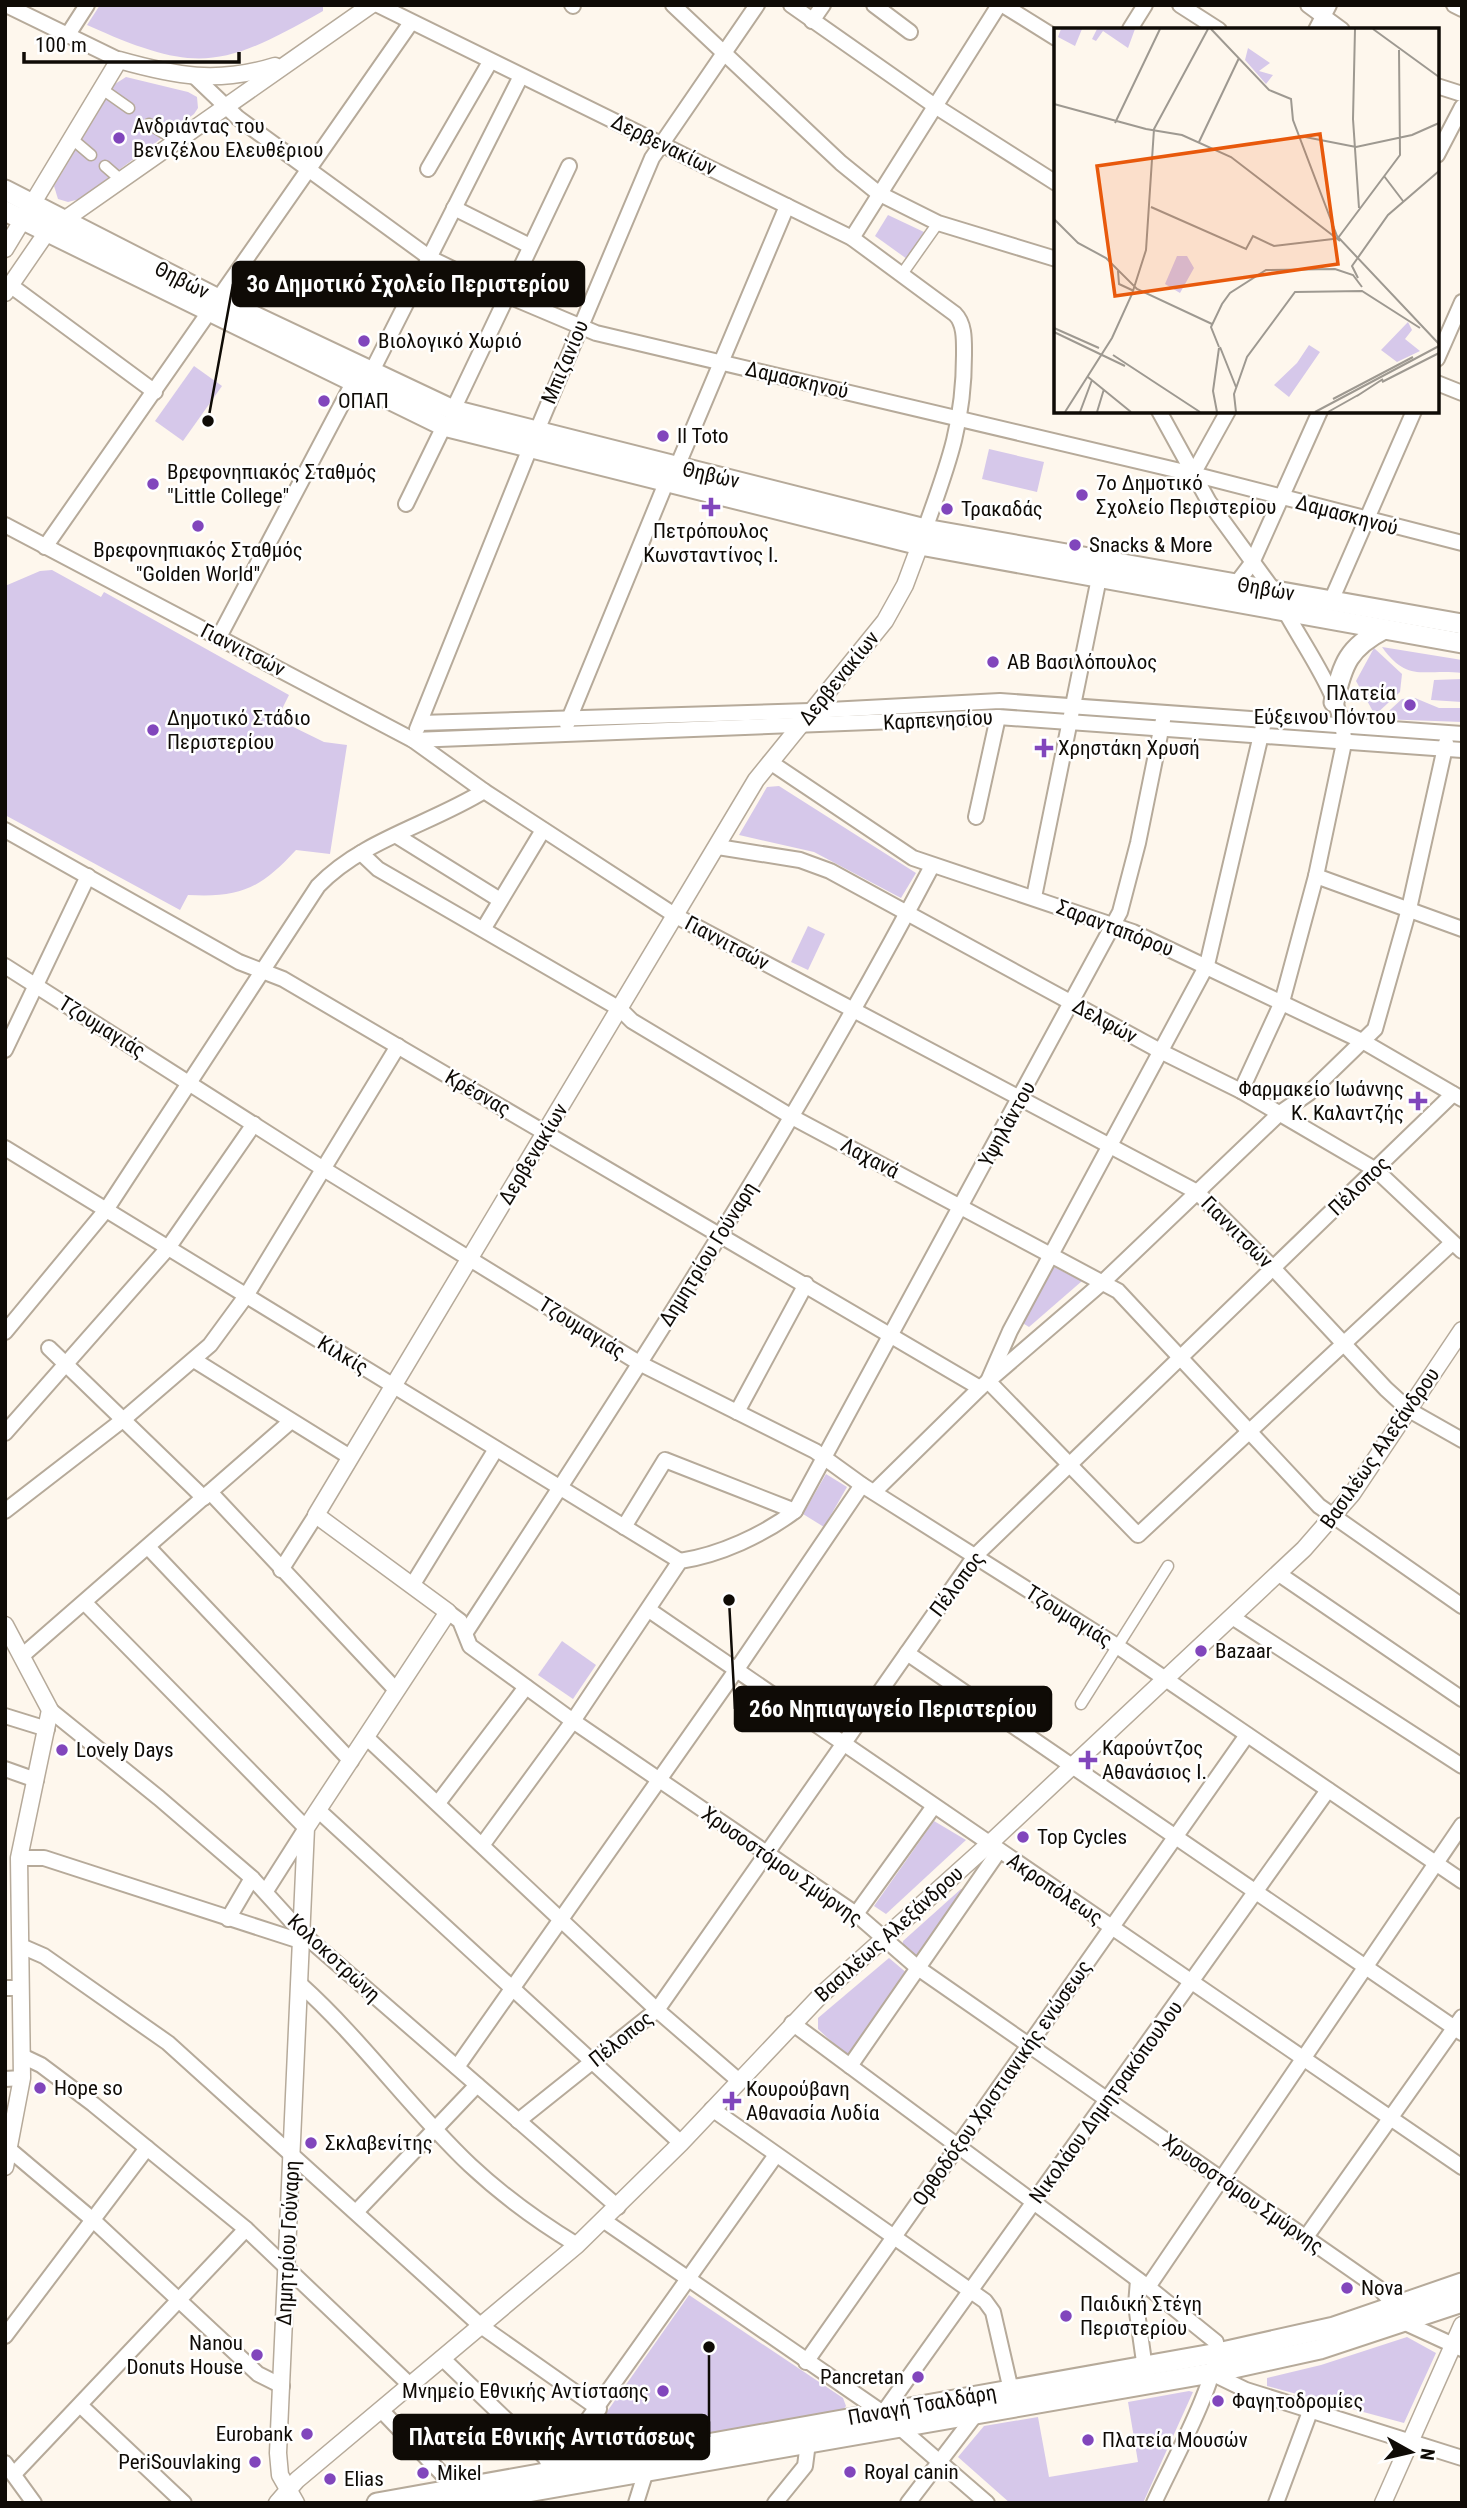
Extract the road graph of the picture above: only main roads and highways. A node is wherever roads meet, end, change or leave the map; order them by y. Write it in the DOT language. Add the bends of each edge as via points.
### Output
graph roads {
  1 [pos="5,190"];
  2 [pos="20,212"];
  3 [pos="214,305"];
  4 [pos="449,418"];
  5 [pos="923,537"];
  6 [pos="1462,624"];
  7 [pos="1384,629"];
  8 [pos="1462,643"];
  9 [pos="1334,702"];
  10 [pos="1462,2283"];
  11 [pos="1462,2302"];
  12 [pos="1398,2313"];
  13 [pos="1146,2374"];
  14 [pos="1012,2397"];
  15 [pos="890,2419"];
  16 [pos="553,2479"];
  17 [pos="450,2496"];
  18 [pos="377,2503"];
  19 [pos="464,2503"];
  1 -- 2 [label="main road, Θηβών"];
  2 -- 3 [label="main road, Θηβών" via="65,221"];
  2 -- 3 [label="main road, Θηβών" via="41,238"];
  3 -- 4 [label="main road, Θηβών" via="371,373"];
  3 -- 4 [label="main road, Θηβών" via="353,383"];
  4 -- 5 [label="main road, Θηβών"];
  5 -- 6 [label="main road, Θηβών"];
  5 -- 7 [label="main road, Θηβών" via="1100,578"];
  7 -- 8 [label="main road, Θηβών"];
  7 -- 9 [label="main road" via="1352,652"];
  10 -- 12 [label="main road, Παναγή Τσαλδάρη"];
  11 -- 12 [label="main road, Παναγή Τσαλδάρη"];
  12 -- 13 [label="main road, Παναγή Τσαλδάρη"];
  12 -- 13 [label="main road, Παναγή Τσαλδάρη" via="1303,2354 1211,2373"];
  13 -- 14 [label="main road, Παναγή Τσαλδάρη"];
  14 -- 15 [label="main road, Παναγή Τσαλδάρη"];
  14 -- 15 [label="main road, Παναγή Τσαλδάρη" via="976,2414"];
  15 -- 16 [label="main road, Παναγή Τσαλδάρη"];
  16 -- 17 [label="main road, Παναγή Τσαλδάρη"];
  16 -- 19 [label="main road, Παναγή Τσαλδάρη"];
  17 -- 18 [label="main road, Παναγή Τσαλδάρη"];
}
